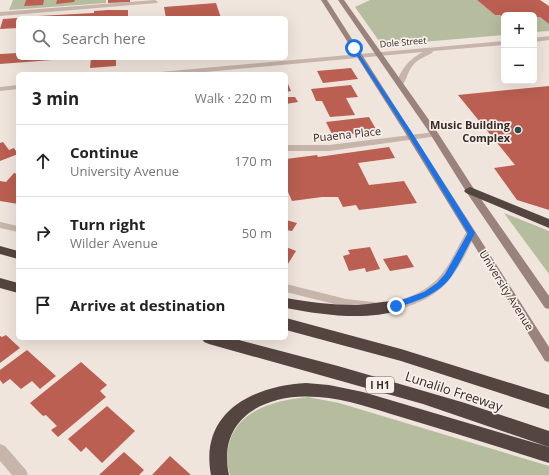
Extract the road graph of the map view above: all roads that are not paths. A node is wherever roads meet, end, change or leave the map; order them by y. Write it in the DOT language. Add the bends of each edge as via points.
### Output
graph roads {
  1 [pos="324,0"];
  2 [pos="341,0"];
  3 [pos="155,2"];
  4 [pos="0,14"];
  5 [pos="549,38"];
  6 [pos="537,40"];
  7 [pos="501,42"];
  8 [pos="439,49"];
  9 [pos="378,54"];
  10 [pos="359,55"];
  11 [pos="181,72"];
  12 [pos="400,84"];
  13 [pos="16,87"];
  14 [pos="0,89"];
  15 [pos="435,134"];
  16 [pos="412,137"];
  17 [pos="288,148"];
  18 [pos="470,191"];
  19 [pos="549,224"];
  20 [pos="0,225"];
  21 [pos="16,229"];
  22 [pos="472,233"];
  23 [pos="0,250"];
  24 [pos="16,254"];
  25 [pos="0,283"];
  26 [pos="16,287"];
  27 [pos="288,288"];
  28 [pos="288,303"];
  29 [pos="549,305"];
  30 [pos="396,306"];
  31 [pos="288,325"];
  32 [pos="217,340"];
  33 [pos="549,357"];
  34 [pos="546,401"];
  35 [pos="549,440"];
  36 [pos="0,451"];
  37 [pos="549,455"];
  38 [pos="21,475"];
  39 [pos="220,475"];
  1 -- 10 [label="main road, University Avenue"];
  2 -- 9 [label="main road"];
  3 -- 4 [label="lane"];
  5 -- 6 [label="street"];
  7 -- 8 [label="street, Dole Street"];
  8 -- 9 [label="street, Dole Street"];
  8 -- 12 [label="street" via="413,60 407,66"];
  9 -- 10 [label="street, Dole Street"];
  9 -- 12 [label="main road"];
  10 -- 11 [label="street, Dole Street"];
  10 -- 16 [label="main road, University Avenue"];
  12 -- 15 [label="main road"];
  13 -- 14 [label="street"];
  15 -- 16 [label="street, Puaena Place"];
  15 -- 18 [label="main road"];
  16 -- 17 [label="street, Puaena Place" via="329,148"];
  16 -- 22 [label="main road, University Avenue"];
  18 -- 19 [label="highway"];
  18 -- 29 [label="main road"];
  20 -- 21 [label="street"];
  22 -- 30 [label="street" via="448,276 426,294"];
  22 -- 33 [label="main road, University Avenue"];
  23 -- 24 [label="highway"];
  25 -- 26 [label="highway"];
  27 -- 30 [label="street" via="346,303"];
  28 -- 30 [label="highway" via="342,311"];
  31 -- 34 [label="highway, Lunalilo Freeway" via="402,356"];
  32 -- 35 [label="highway, Lunalilo Freeway / I H1" via="327,369 465,410"];
  36 -- 38 [label="street"];
  37 -- 39 [label="highway" via="361,399 318,390 292,390 256,401 243,407 234,416 221,435 218,446"];
}
